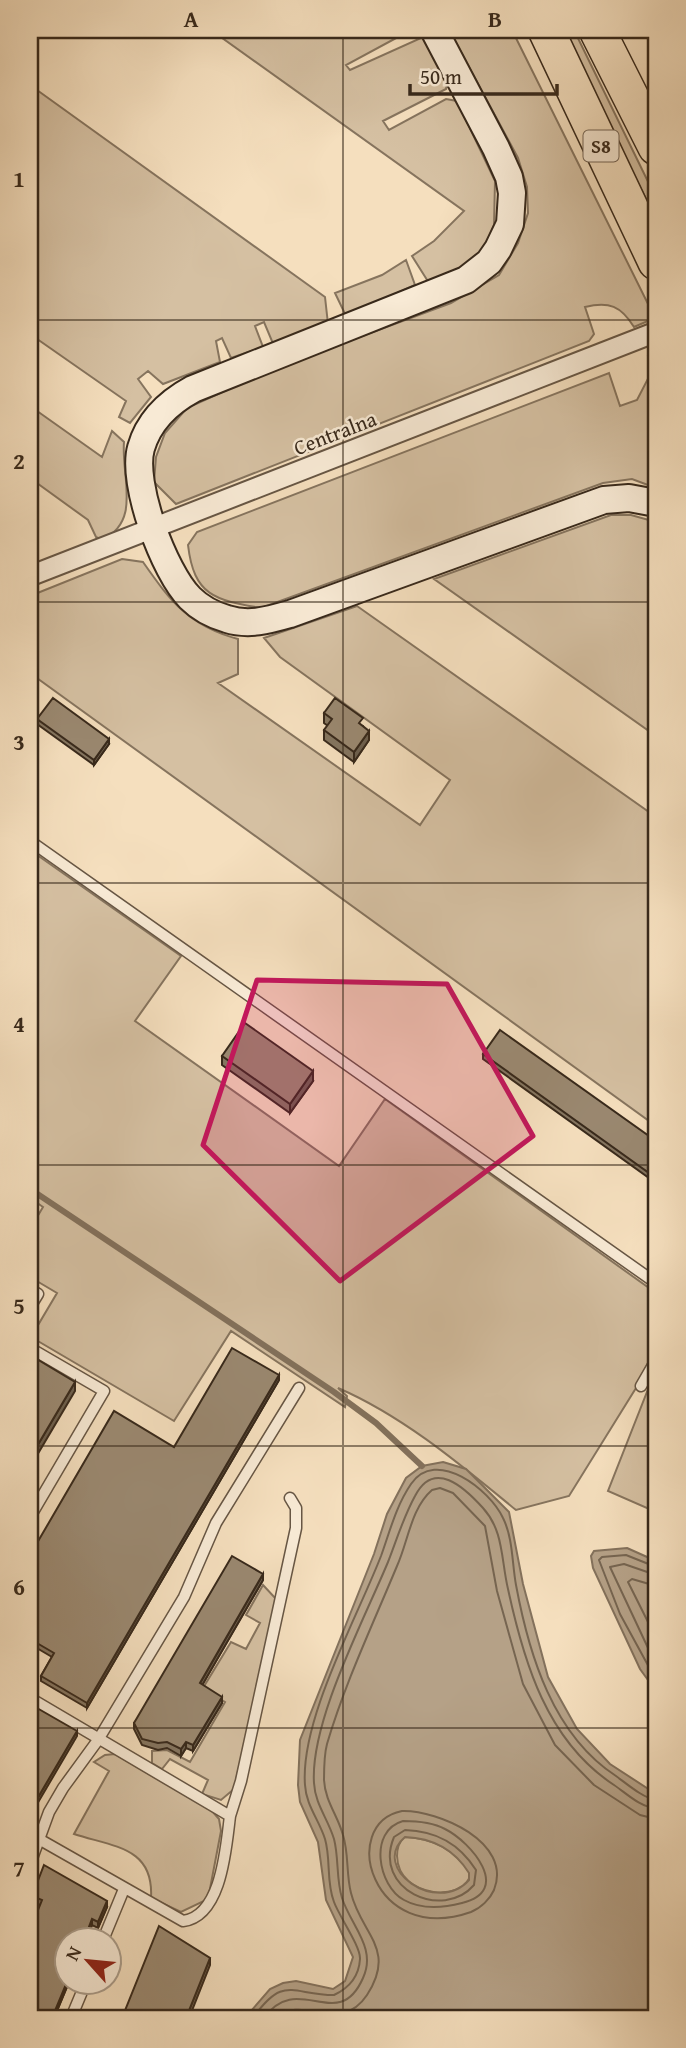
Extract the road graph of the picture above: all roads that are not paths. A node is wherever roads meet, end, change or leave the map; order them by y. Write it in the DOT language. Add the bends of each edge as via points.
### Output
graph roads {
  1 [pos="434,30"];
  2 [pos="546,30"];
  3 [pos="597,30"];
  4 [pos="656,147"];
  5 [pos="656,262"];
  6 [pos="647,336"];
  7 [pos="656,503"];
  8 [pos="153,529"];
  9 [pos="30,576"];
  10 [pos="30,841"];
  11 [pos="656,1283"];
  12 [pos="30,1289"];
  13 [pos="30,1307"];
  14 [pos="30,1348"];
  15 [pos="656,1360"];
  16 [pos="641,1386"];
  17 [pos="299,1388"];
  18 [pos="290,1498"];
  19 [pos="30,1517"];
  20 [pos="30,1698"];
  21 [pos="98,1740"];
  22 [pos="230,1816"];
  23 [pos="34,1837"];
  24 [pos="30,1864"];
  25 [pos="124,1889"];
  26 [pos="109,1926"];
  27 [pos="80,1996"];
  28 [pos="71,2018"];
  1 -- 8 [label="street" via="509,177 510,224 498,249 476,274 443,290 174,399 149,429 141,448 140,476"];
  2 -- 5 [label="highway, S8"];
  3 -- 4 [label="highway, S8"];
  6 -- 8 [label="street, Centralna"];
  7 -- 8 [label="street" via="604,500 258,622 225,618 188,596"];
  8 -- 9 [label="street, Centralna"];
  10 -- 11 [label="lane"];
  12 -- 13 [label="lane" via="38,1294"];
  14 -- 19 [label="lane" via="104,1391"];
  15 -- 16 [label="lane"];
  17 -- 21 [label="lane" via="216,1523 184,1597"];
  18 -- 22 [label="lane" via="296,1508 296,1528"];
  20 -- 21 [label="lane"];
  21 -- 22 [label="lane"];
  21 -- 23 [label="lane"];
  22 -- 25 [label="lane" via="217,1882 199,1917 183,1921 169,1916"];
  23 -- 24 [label="lane"];
  23 -- 25 [label="lane"];
  25 -- 26 [label="lane"];
  27 -- 28 [label="lane"];
}
